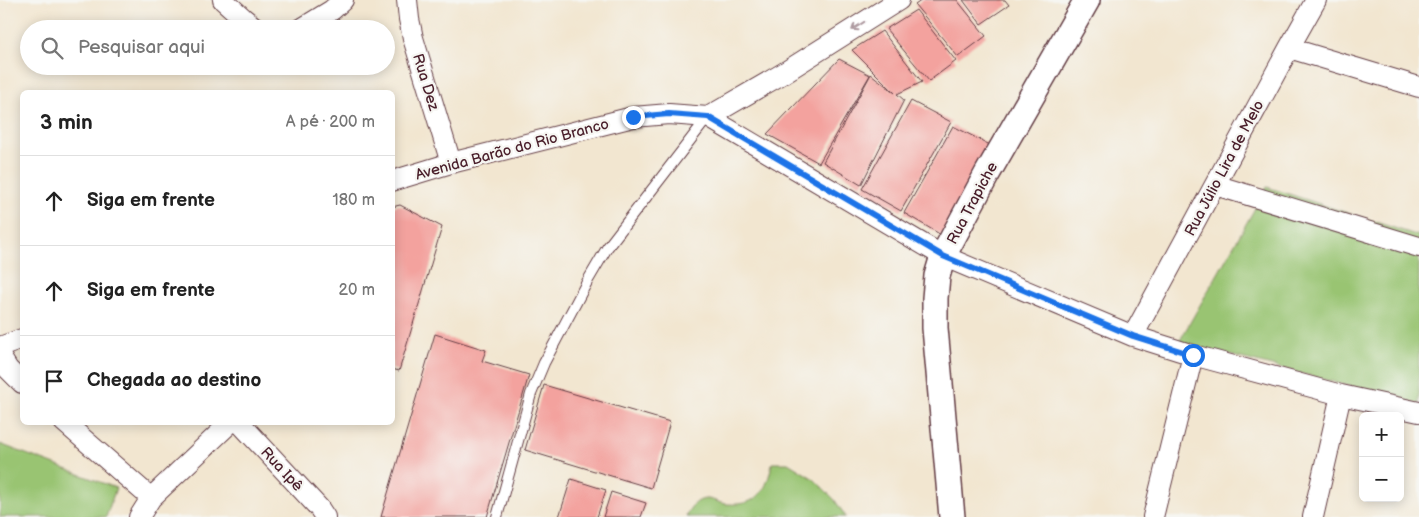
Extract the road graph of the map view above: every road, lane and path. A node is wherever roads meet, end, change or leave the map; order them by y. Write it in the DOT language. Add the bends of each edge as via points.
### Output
graph roads {
  1 [pos="223,0"];
  2 [pos="344,0"];
  3 [pos="407,0"];
  4 [pos="899,0"];
  5 [pos="1087,0"];
  6 [pos="1316,0"];
  7 [pos="246,20"];
  8 [pos="316,20"];
  9 [pos="1289,48"];
  10 [pos="1419,87"];
  11 [pos="708,117"];
  12 [pos="451,163"];
  13 [pos="395,180"];
  14 [pos="1215,185"];
  15 [pos="1419,247"];
  16 [pos="943,256"];
  17 [pos="1133,336"];
  18 [pos="20,340"];
  19 [pos="0,347"];
  20 [pos="1193,355"];
  21 [pos="0,356"];
  22 [pos="20,380"];
  23 [pos="1341,395"];
  24 [pos="1419,412"];
  25 [pos="67,425"];
  26 [pos="227,425"];
  27 [pos="242,425"];
  28 [pos="151,498"];
  29 [pos="139,517"];
  30 [pos="325,517"];
  31 [pos="497,517"];
  32 [pos="952,517"];
  33 [pos="1153,517"];
  34 [pos="1313,517"];
  1 -- 7 [label="street"];
  2 -- 8 [label="street"];
  3 -- 12 [label="street, Rua Dez" via="413,38"];
  4 -- 11 [label="street, one-way"];
  5 -- 16 [label="street, Rua Trapiche"];
  6 -- 9 [label="street, Rua Júlio Lira de Melo"];
  9 -- 10 [label="street"];
  9 -- 14 [label="street, Rua Júlio Lira de Melo"];
  11 -- 12 [label="street, Avenida Barão do Rio Branco" via="669,114 633,117"];
  11 -- 16 [label="street"];
  11 -- 31 [label="lane" via="607,248 544,363 531,394"];
  12 -- 13 [label="street, Avenida Barão do Rio Branco"];
  14 -- 15 [label="street"];
  14 -- 17 [label="street, Rua Júlio Lira de Melo"];
  16 -- 17 [label="street"];
  16 -- 32 [label="street, Rua Trapiche" via="937,276 935,328"];
  17 -- 20 [label="street"];
  18 -- 19 [label="street"];
  20 -- 23 [label="street"];
  20 -- 33 [label="street"];
  21 -- 22 [label="street"];
  23 -- 24 [label="street"];
  23 -- 34 [label="street"];
  25 -- 28 [label="street"];
  26 -- 28 [label="street"];
  27 -- 30 [label="street, Rua Ipê"];
  28 -- 29 [label="street"];
}
